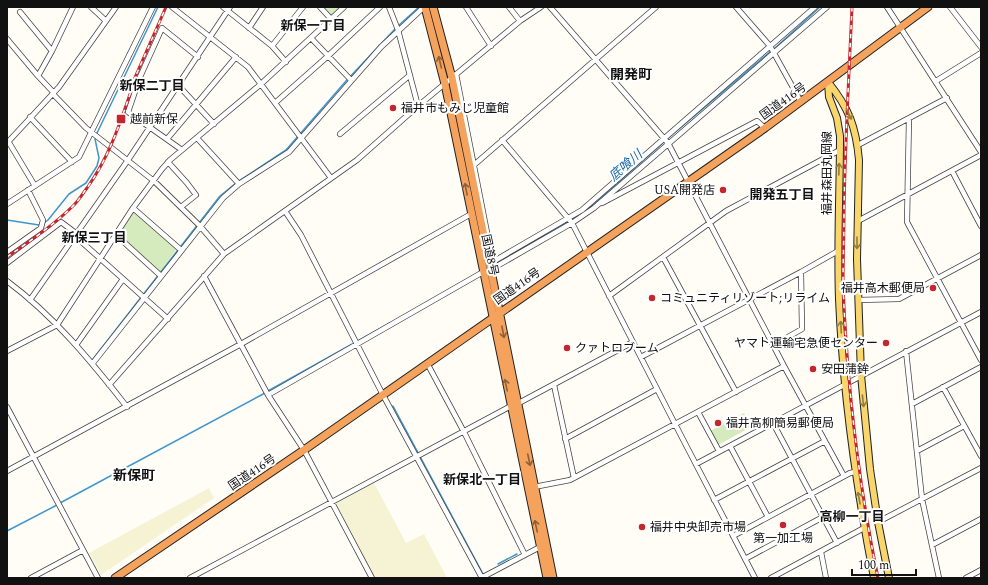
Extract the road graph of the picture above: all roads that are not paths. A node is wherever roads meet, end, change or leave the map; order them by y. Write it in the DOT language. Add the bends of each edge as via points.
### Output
graph roads {
  1 [pos="73,7"];
  2 [pos="91,7"];
  3 [pos="116,7"];
  4 [pos="153,7"];
  5 [pos="172,7"];
  6 [pos="223,7"];
  7 [pos="263,7"];
  8 [pos="303,7"];
  9 [pos="320,7"];
  10 [pos="344,7"];
  11 [pos="380,7"];
  12 [pos="389,7"];
  13 [pos="433,7"];
  14 [pos="466,7"];
  15 [pos="509,7"];
  16 [pos="541,7"];
  17 [pos="550,7"];
  18 [pos="656,7"];
  19 [pos="736,7"];
  20 [pos="815,7"];
  21 [pos="827,7"];
  22 [pos="887,7"];
  23 [pos="928,7"];
  24 [pos="950,7"];
  25 [pos="424,8"];
  26 [pos="179,9"];
  27 [pos="229,9"];
  28 [pos="20,12"];
  29 [pos="331,19"];
  30 [pos="106,21"];
  31 [pos="520,21"];
  32 [pos="249,28"];
  33 [pos="900,28"];
  34 [pos="398,30"];
  35 [pos="211,37"];
  36 [pos="311,38"];
  37 [pos="7,39"];
  38 [pos="272,46"];
  39 [pos="491,46"];
  40 [pos="770,46"];
  41 [pos="981,47"];
  42 [pos="52,51"];
  43 [pos="775,52"];
  44 [pos="981,53"];
  45 [pos="328,56"];
  46 [pos="198,57"];
  47 [pos="236,57"];
  48 [pos="596,59"];
  49 [pos="286,62"];
  50 [pos="410,74"];
  51 [pos="38,76"];
  52 [pos="454,76"];
  53 [pos="351,80"];
  54 [pos="936,81"];
  55 [pos="828,82"];
  56 [pos="261,84"];
  57 [pos="445,84"];
  58 [pos="178,85"];
  59 [pos="54,93"];
  60 [pos="947,98"];
  61 [pos="801,102"];
  62 [pos="275,103"];
  63 [pos="196,104"];
  64 [pos="418,106"];
  65 [pos="30,117"];
  66 [pos="909,118"];
  67 [pos="214,124"];
  68 [pos="150,127"];
  69 [pos="765,128"];
  70 [pos="91,132"];
  71 [pos="340,134"];
  72 [pos="197,138"];
  73 [pos="301,138"];
  74 [pos="664,138"];
  75 [pos="167,139"];
  76 [pos="502,140"];
  77 [pos="8,142"];
  78 [pos="668,143"];
  79 [pos="858,145"];
  80 [pos="182,150"];
  81 [pos="840,150"];
  82 [pos="981,152"];
  83 [pos="981,156"];
  84 [pos="128,160"];
  85 [pos="72,162"];
  86 [pos="168,162"];
  87 [pos="679,162"];
  88 [pos="474,165"];
  89 [pos="952,171"];
  90 [pos="332,178"];
  91 [pos="154,181"];
  92 [pos="688,181"];
  93 [pos="239,184"];
  94 [pos="35,186"];
  95 [pos="28,190"];
  96 [pos="906,195"];
  97 [pos="7,204"];
  98 [pos="181,207"];
  99 [pos="134,208"];
  100 [pos="594,208"];
  101 [pos="285,211"];
  102 [pos="471,214"];
  103 [pos="569,218"];
  104 [pos="858,221"];
  105 [pos="572,223"];
  106 [pos="710,223"];
  107 [pos="200,226"];
  108 [pos="981,226"];
  109 [pos="76,235"];
  110 [pos="116,235"];
  111 [pos="181,250"];
  112 [pos="838,250"];
  113 [pos="7,252"];
  114 [pos="587,252"];
  115 [pos="224,254"];
  116 [pos="981,255"];
  117 [pos="663,257"];
  118 [pos="100,259"];
  119 [pos="7,262"];
  120 [pos="491,265"];
  121 [pos="483,272"];
  122 [pos="801,272"];
  123 [pos="161,276"];
  124 [pos="204,276"];
  125 [pos="122,279"];
  126 [pos="937,279"];
  127 [pos="7,280"];
  128 [pos="331,293"];
  129 [pos="609,296"];
  130 [pos="144,298"];
  131 [pos="750,299"];
  132 [pos="30,300"];
  133 [pos="858,300"];
  134 [pos="499,312"];
  135 [pos="981,312"];
  136 [pos="492,317"];
  137 [pos="168,319"];
  138 [pos="960,323"];
  139 [pos="57,325"];
  140 [pos="701,326"];
  141 [pos="633,342"];
  142 [pos="241,344"];
  143 [pos="357,344"];
  144 [pos="76,345"];
  145 [pos="774,345"];
  146 [pos="7,351"];
  147 [pos="906,351"];
  148 [pos="641,357"];
  149 [pos="981,360"];
  150 [pos="93,363"];
  151 [pos="427,363"];
  152 [pos="784,366"];
  153 [pos="981,367"];
  154 [pos="861,375"];
  155 [pos="846,383"];
  156 [pos="109,385"];
  157 [pos="554,385"];
  158 [pos="943,388"];
  159 [pos="657,389"];
  160 [pos="736,392"];
  161 [pos="268,395"];
  162 [pos="383,395"];
  163 [pos="912,404"];
  164 [pos="514,405"];
  165 [pos="805,405"];
  166 [pos="7,407"];
  167 [pos="127,407"];
  168 [pos="698,412"];
  169 [pos="773,423"];
  170 [pos="675,424"];
  171 [pos="964,426"];
  172 [pos="464,432"];
  173 [pos="565,439"];
  174 [pos="825,441"];
  175 [pos="730,446"];
  176 [pos="304,450"];
  177 [pos="719,451"];
  178 [pos="917,451"];
  179 [pos="417,456"];
  180 [pos="981,456"];
  181 [pos="34,457"];
  182 [pos="792,459"];
  183 [pos="696,464"];
  184 [pos="981,468"];
  185 [pos="7,471"];
  186 [pos="855,472"];
  187 [pos="844,476"];
  188 [pos="574,478"];
  189 [pos="749,482"];
  190 [pos="534,487"];
  191 [pos="810,494"];
  192 [pos="922,499"];
  193 [pos="714,500"];
  194 [pos="332,502"];
  195 [pos="768,517"];
  196 [pos="823,517"];
  197 [pos="981,519"];
  198 [pos="878,522"];
  199 [pos="864,528"];
  200 [pos="733,536"];
  201 [pos="837,543"];
  202 [pos="932,545"];
  203 [pos="540,547"];
  204 [pos="83,550"];
  205 [pos="820,552"];
  206 [pos="525,555"];
  207 [pos="745,559"];
  208 [pos="981,570"];
  209 [pos="489,576"];
  210 [pos="31,578"];
  211 [pos="98,578"];
  212 [pos="115,578"];
  213 [pos="190,578"];
  214 [pos="372,578"];
  215 [pos="481,578"];
  216 [pos="546,578"];
  217 [pos="553,578"];
  218 [pos="755,578"];
  219 [pos="771,578"];
  220 [pos="826,578"];
  221 [pos="874,578"];
  222 [pos="889,578"];
  223 [pos="939,578"];
  224 [pos="966,578"];
  1 -- 42 [label="street"];
  2 -- 30 [label="street"];
  3 -- 30 [label="street"];
  4 -- 70 [label="street"];
  5 -- 26 [label="street"];
  6 -- 27 [label="street"];
  7 -- 32 [label="street"];
  8 -- 38 [label="street"];
  9 -- 29 [label="street"];
  10 -- 29 [label="street"];
  11 -- 45 [label="street"];
  12 -- 34 [label="street"];
  13 -- 52 [label="highway, 国道8号"];
  14 -- 39 [label="street"];
  15 -- 31 [label="street"];
  16 -- 31 [label="street"];
  17 -- 48 [label="street"];
  18 -- 48 [label="street"];
  19 -- 40 [label="street"];
  20 -- 40 [label="street"];
  21 -- 43 [label="street"];
  22 -- 33 [label="street"];
  23 -- 33 [label="highway, 国道416号"];
  24 -- 41 [label="street"];
  25 -- 34 [label="street"];
  57 -- 25 [label="highway, 国道8号, one-way"];
  26 -- 35 [label="street"];
  27 -- 32 [label="street"];
  27 -- 35 [label="street"];
  28 -- 42 [label="street"];
  29 -- 36 [label="street"];
  30 -- 59 [label="street"];
  31 -- 39 [label="street"];
  32 -- 38 [label="street"];
  33 -- 54 [label="street"];
  33 -- 55 [label="highway, 国道416号"];
  34 -- 50 [label="street"];
  34 -- 53 [label="street"];
  35 -- 46 [label="street"];
  35 -- 47 [label="street"];
  36 -- 45 [label="street"];
  36 -- 49 [label="street"];
  37 -- 51 [label="street"];
  38 -- 49 [label="street"];
  39 -- 52 [label="street"];
  40 -- 43 [label="street"];
  40 -- 74 [label="street"];
  42 -- 51 [label="street"];
  43 -- 61 [label="street"];
  43 -- 78 [label="street"];
  44 -- 54 [label="street"];
  45 -- 53 [label="street"];
  45 -- 62 [label="street"];
  46 -- 58 [label="street"];
  46 -- 68 [label="street" via="162,28 140,77 128,112"];
  47 -- 56 [label="street" via="248,67"];
  47 -- 63 [label="street"];
  48 -- 74 [label="street"];
  48 -- 76 [label="street"];
  49 -- 56 [label="street"];
  50 -- 64 [label="street"];
  50 -- 71 [label="street"];
  51 -- 59 [label="street"];
  52 -- 57 [label="street"];
  52 -- 88 [label="street"];
  52 -- 120 [label="highway, 国道8号"];
  53 -- 73 [label="street"];
  54 -- 60 [label="street"];
  55 -- 61 [label="highway, 国道416号"];
  55 -- 79 [label="main road, one-way" via="848,112"];
  55 -- 81 [label="main road, 福井森田丸岡線" via="829,97 839,126"];
  56 -- 62 [label="street"];
  56 -- 67 [label="street"];
  57 -- 64 [label="street"];
  102 -- 57 [label="highway, 国道8号, one-way"];
  58 -- 63 [label="street"];
  58 -- 68 [label="street"];
  59 -- 65 [label="street"];
  59 -- 70 [label="street"];
  60 -- 66 [label="street"];
  60 -- 82 [label="street"];
  61 -- 69 [label="highway, 国道416号"];
  62 -- 73 [label="street"];
  63 -- 67 [label="street"];
  63 -- 75 [label="street"];
  64 -- 90 [label="street" via="357,160"];
  65 -- 77 [label="street"];
  65 -- 85 [label="street"];
  66 -- 79 [label="street"];
  66 -- 96 [label="street"];
  67 -- 72 [label="street"];
  68 -- 75 [label="street"];
  68 -- 84 [label="street"];
  69 -- 87 [label="street" via="757,121"];
  69 -- 92 [label="highway, 国道416号"];
  70 -- 84 [label="street"];
  70 -- 85 [label="street" via="79,157"];
  72 -- 80 [label="street"];
  72 -- 93 [label="street"];
  73 -- 90 [label="street"];
  73 -- 93 [label="street" via="290,152"];
  74 -- 78 [label="street"];
  74 -- 103 [label="street" via="582,210"];
  75 -- 80 [label="street"];
  76 -- 88 [label="street"];
  76 -- 103 [label="street"];
  77 -- 94 [label="street"];
  78 -- 87 [label="street"];
  78 -- 100 [label="street"];
  79 -- 104 [label="main road"];
  80 -- 86 [label="street"];
  81 -- 106 [label="street"];
  112 -- 81 [label="main road, 福井森田丸岡線, one-way"];
  83 -- 89 [label="street"];
  84 -- 91 [label="street"];
  84 -- 109 [label="street"];
  85 -- 94 [label="street"];
  86 -- 91 [label="street"];
  86 -- 98 [label="street" via="196,195"];
  87 -- 92 [label="street"];
  87 -- 100 [label="street"];
  88 -- 120 [label="street"];
  89 -- 96 [label="street"];
  89 -- 108 [label="street"];
  90 -- 101 [label="street"];
  91 -- 98 [label="street"];
  91 -- 99 [label="street"];
  92 -- 106 [label="street"];
  92 -- 114 [label="highway, 国道416号"];
  93 -- 107 [label="street" via="223,198"];
  94 -- 95 [label="street"];
  95 -- 97 [label="street"];
  95 -- 113 [label="street" via="44,220 41,228"];
  96 -- 104 [label="street"];
  96 -- 126 [label="street" via="907,222"];
  98 -- 107 [label="street"];
  99 -- 110 [label="street"];
  99 -- 111 [label="street"];
  100 -- 105 [label="street"];
  101 -- 115 [label="street"];
  101 -- 128 [label="street" via="301,235"];
  102 -- 121 [label="highway, 国道8号"];
  102 -- 128 [label="street"];
  103 -- 105 [label="street"];
  103 -- 120 [label="street"];
  104 -- 133 [label="main road, one-way"];
  105 -- 114 [label="street"];
  105 -- 120 [label="street"];
  106 -- 117 [label="street"];
  106 -- 131 [label="street"];
  107 -- 111 [label="street"];
  107 -- 115 [label="street"];
  109 -- 118 [label="street"];
  109 -- 119 [label="street" via="61,222"];
  109 -- 132 [label="street"];
  110 -- 118 [label="street"];
  110 -- 123 [label="street"];
  111 -- 123 [label="street"];
  112 -- 122 [label="street"];
  155 -- 112 [label="main road, 福井森田丸岡線, one-way" via="841,338"];
  114 -- 129 [label="street"];
  114 -- 134 [label="highway, 国道416号"];
  115 -- 124 [label="street"];
  116 -- 126 [label="street"];
  117 -- 129 [label="street"];
  117 -- 140 [label="street"];
  118 -- 125 [label="street"];
  118 -- 139 [label="street"];
  120 -- 134 [label="highway, 国道8号"];
  121 -- 136 [label="highway, 国道8号"];
  121 -- 143 [label="street"];
  122 -- 131 [label="street"];
  122 -- 145 [label="street" via="802,329"];
  123 -- 130 [label="street"];
  124 -- 137 [label="street"];
  124 -- 142 [label="street"];
  125 -- 130 [label="street"];
  125 -- 144 [label="street"];
  126 -- 133 [label="street" via="899,299"];
  126 -- 138 [label="street"];
  127 -- 132 [label="street"];
  128 -- 142 [label="street"];
  128 -- 143 [label="street"];
  129 -- 141 [label="street"];
  130 -- 137 [label="street"];
  130 -- 150 [label="street"];
  131 -- 140 [label="street"];
  131 -- 145 [label="street"];
  132 -- 139 [label="street"];
  133 -- 154 [label="main road"];
  134 -- 136 [label="highway, 国道416号"];
  134 -- 164 [label="highway, 国道8号, one-way"];
  135 -- 138 [label="street"];
  136 -- 151 [label="highway, 国道416号"];
  164 -- 136 [label="highway, 国道8号, one-way"];
  137 -- 156 [label="street"];
  138 -- 147 [label="street"];
  138 -- 149 [label="street"];
  139 -- 144 [label="street"];
  139 -- 146 [label="street"];
  140 -- 148 [label="street"];
  140 -- 160 [label="street"];
  141 -- 148 [label="street"];
  141 -- 157 [label="street"];
  142 -- 161 [label="street"];
  142 -- 167 [label="street"];
  143 -- 161 [label="street"];
  143 -- 162 [label="street"];
  144 -- 150 [label="street"];
  145 -- 152 [label="street"];
  147 -- 154 [label="street"];
  147 -- 163 [label="street"];
  148 -- 159 [label="street"];
  150 -- 156 [label="street"];
  151 -- 162 [label="highway, 国道416号"];
  151 -- 172 [label="street"];
  152 -- 160 [label="street"];
  152 -- 165 [label="street"];
  153 -- 158 [label="street"];
  154 -- 155 [label="street"];
  154 -- 198 [label="main road, one-way"];
  155 -- 165 [label="street"];
  155 -- 186 [label="main road, 福井森田丸岡線"];
  156 -- 167 [label="street"];
  157 -- 164 [label="street"];
  157 -- 173 [label="street"];
  158 -- 163 [label="street"];
  158 -- 171 [label="street"];
  159 -- 170 [label="street"];
  159 -- 173 [label="street"];
  160 -- 168 [label="street"];
  161 -- 176 [label="street"];
  162 -- 176 [label="highway, 国道416号"];
  162 -- 179 [label="street"];
  163 -- 178 [label="street"];
  164 -- 172 [label="street"];
  164 -- 190 [label="highway, 国道8号, one-way"];
  203 -- 164 [label="highway, 国道8号, one-way"];
  165 -- 169 [label="street"];
  165 -- 174 [label="street"];
  166 -- 181 [label="street"];
  167 -- 181 [label="street"];
  168 -- 170 [label="street"];
  168 -- 177 [label="street"];
  169 -- 175 [label="street"];
  169 -- 182 [label="street"];
  170 -- 183 [label="street"];
  170 -- 188 [label="street"];
  171 -- 178 [label="street"];
  171 -- 180 [label="street"];
  172 -- 179 [label="street"];
  172 -- 206 [label="street"];
  173 -- 188 [label="street"];
  174 -- 182 [label="street"];
  174 -- 187 [label="street"];
  175 -- 177 [label="street"];
  175 -- 189 [label="street"];
  176 -- 194 [label="street"];
  176 -- 212 [label="highway, 国道416号"];
  177 -- 183 [label="street"];
  178 -- 192 [label="street"];
  179 -- 194 [label="street"];
  179 -- 215 [label="street"];
  181 -- 185 [label="street"];
  181 -- 204 [label="street"];
  182 -- 189 [label="street"];
  182 -- 191 [label="street"];
  183 -- 193 [label="street"];
  184 -- 192 [label="street"];
  186 -- 187 [label="street"];
  199 -- 186 [label="main road, 福井森田丸岡線, one-way"];
  187 -- 191 [label="street"];
  188 -- 190 [label="street"];
  189 -- 193 [label="street"];
  189 -- 195 [label="street"];
  190 -- 217 [label="highway, 国道8号"];
  191 -- 195 [label="street"];
  191 -- 196 [label="street"];
  192 -- 198 [label="street"];
  192 -- 202 [label="street"];
  193 -- 200 [label="street"];
  194 -- 213 [label="street"];
  194 -- 214 [label="street"];
  195 -- 200 [label="street"];
  196 -- 201 [label="street"];
  196 -- 207 [label="street"];
  197 -- 202 [label="street"];
  198 -- 222 [label="main road"];
  199 -- 201 [label="street"];
  199 -- 221 [label="main road, 福井森田丸岡線"];
  200 -- 207 [label="street"];
  201 -- 205 [label="street"];
  202 -- 223 [label="street"];
  203 -- 206 [label="street"];
  203 -- 216 [label="highway, 国道8号"];
  204 -- 210 [label="street"];
  204 -- 211 [label="street"];
  205 -- 219 [label="street"];
  205 -- 220 [label="street"];
  206 -- 209 [label="street"];
  207 -- 218 [label="street"];
  208 -- 224 [label="street"];
  209 -- 215 [label="street"];
}
